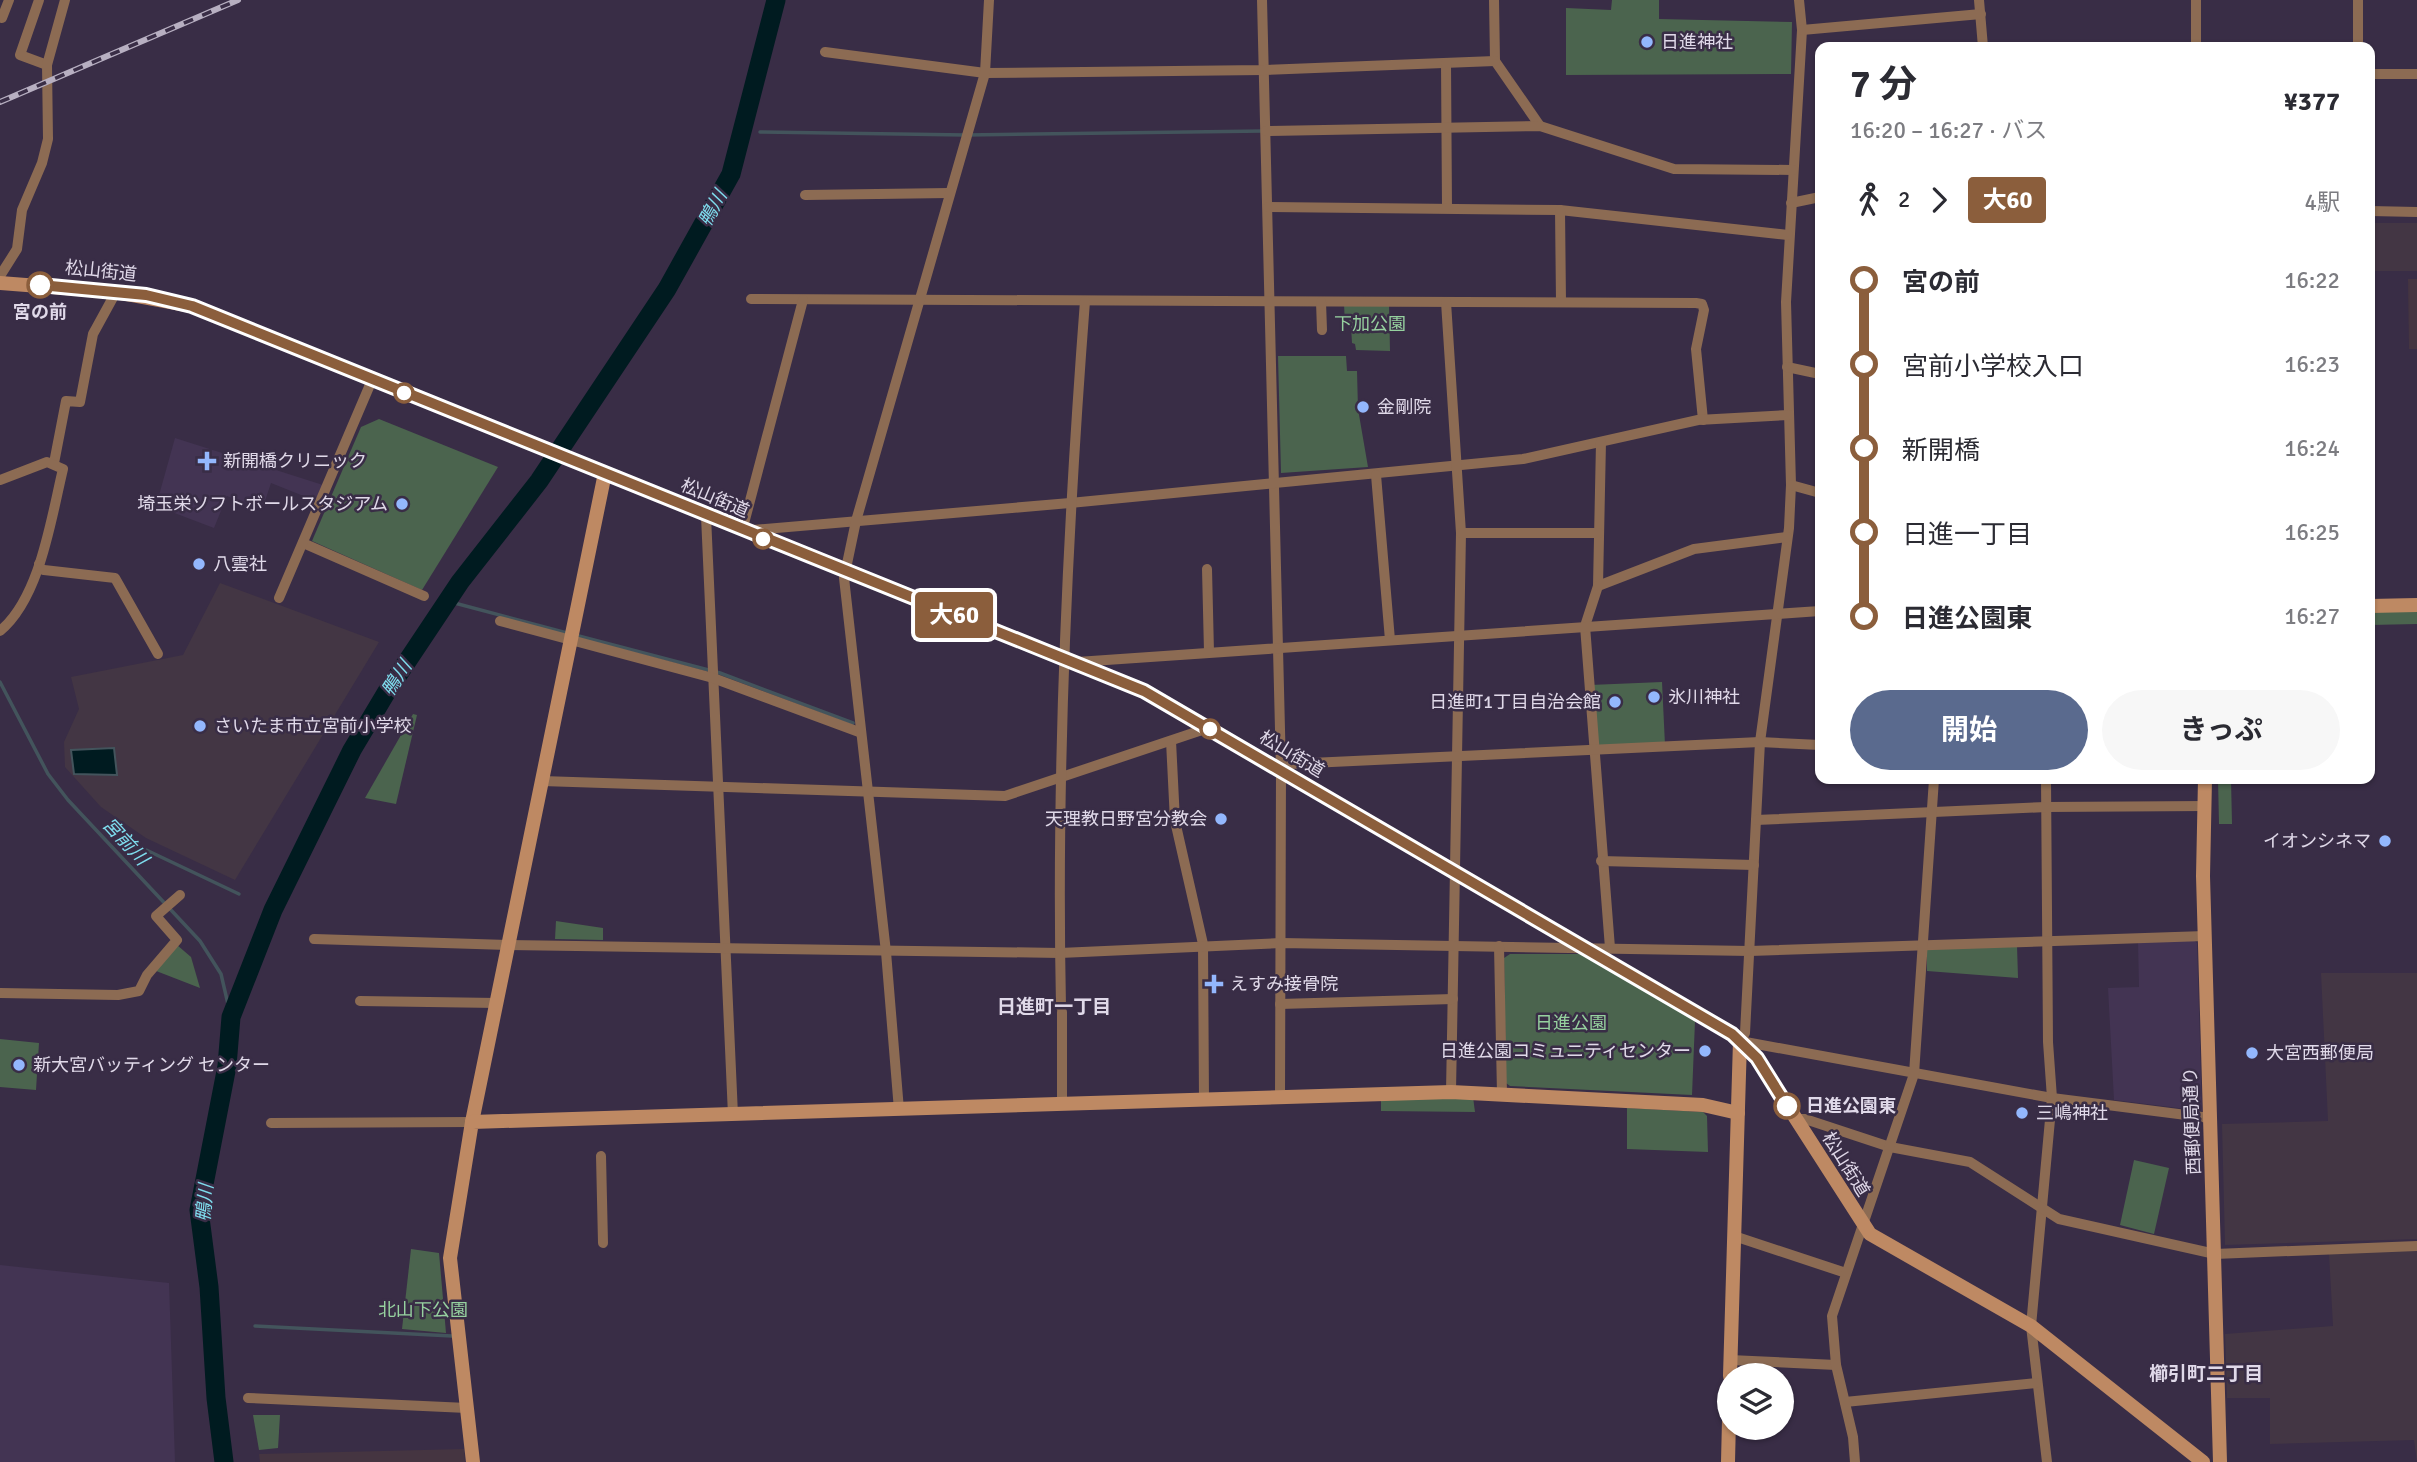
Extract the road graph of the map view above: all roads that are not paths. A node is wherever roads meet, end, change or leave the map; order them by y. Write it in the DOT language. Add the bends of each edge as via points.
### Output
graph roads {
  1 [pos="9,0"];
  2 [pos="39,0"];
  3 [pos="65,0"];
  4 [pos="989,0"];
  5 [pos="1262,0"];
  6 [pos="1494,0"];
  7 [pos="1799,0"];
  8 [pos="1979,0"];
  9 [pos="2196,0"];
  10 [pos="2358,0"];
  11 [pos="1981,14"];
  12 [pos="2,18"];
  13 [pos="1802,30"];
  14 [pos="1983,42"];
  15 [pos="2196,42"];
  16 [pos="2358,42"];
  17 [pos="825,52"];
  18 [pos="1495,61"];
  19 [pos="1446,63"];
  20 [pos="47,65"];
  21 [pos="1265,70"];
  22 [pos="985,73"];
  23 [pos="2375,74"];
  24 [pos="2417,74"];
  25 [pos="1540,126"];
  26 [pos="1446,128"];
  27 [pos="1266,131"];
  28 [pos="1793,170"];
  29 [pos="949,192"];
  30 [pos="805,195"];
  31 [pos="1815,198"];
  32 [pos="1791,203"];
  33 [pos="1268,207"];
  34 [pos="1447,208"];
  35 [pos="1560,210"];
  36 [pos="2375,211"];
  37 [pos="2417,212"];
  38 [pos="1788,236"];
  39 [pos="0,276"];
  40 [pos="0,283"];
  41 [pos="117,292"];
  42 [pos="751,299"];
  43 [pos="918,299"];
  44 [pos="803,300"];
  45 [pos="1085,301"];
  46 [pos="1270,302"];
  47 [pos="1321,302"];
  48 [pos="1446,302"];
  49 [pos="1561,302"];
  50 [pos="1322,330"];
  51 [pos="1787,368"];
  52 [pos="1815,373"];
  53 [pos="372,380"];
  54 [pos="1789,415"];
  55 [pos="1703,420"];
  56 [pos="1601,442"];
  57 [pos="54,463"];
  58 [pos="1458,465"];
  59 [pos="605,473"];
  60 [pos="1376,475"];
  61 [pos="0,480"];
  62 [pos="1274,482"];
  63 [pos="1791,485"];
  64 [pos="1815,492"];
  65 [pos="1070,503"];
  66 [pos="706,516"];
  67 [pos="856,521"];
  68 [pos="742,531"];
  69 [pos="1461,533"];
  70 [pos="1599,533"];
  71 [pos="1787,537"];
  72 [pos="303,543"];
  73 [pos="39,564"];
  74 [pos="1207,569"];
  75 [pos="845,572"];
  76 [pos="1598,586"];
  77 [pos="424,596"];
  78 [pos="279,598"];
  79 [pos="2417,605"];
  80 [pos="2375,606"];
  81 [pos="1815,611"];
  82 [pos="1776,612"];
  83 [pos="500,621"];
  84 [pos="1585,626"];
  85 [pos="0,631"];
  86 [pos="1457,635"];
  87 [pos="571,639"];
  88 [pos="1390,640"];
  89 [pos="1278,648"];
  90 [pos="1209,652"];
  91 [pos="158,654"];
  92 [pos="1071,660"];
  93 [pos="713,678"];
  94 [pos="1208,728"];
  95 [pos="859,732"];
  96 [pos="1171,741"];
  97 [pos="1760,742"];
  98 [pos="1815,745"];
  99 [pos="1593,749"];
  100 [pos="1457,755"];
  101 [pos="1281,770"];
  102 [pos="1063,777"];
  103 [pos="542,782"];
  104 [pos="1934,784"];
  105 [pos="2046,784"];
  106 [pos="2205,784"];
  107 [pos="718,787"];
  108 [pos="867,790"];
  109 [pos="2206,806"];
  110 [pos="2046,807"];
  111 [pos="1932,813"];
  112 [pos="1756,820"];
  113 [pos="1601,862"];
  114 [pos="1754,864"];
  115 [pos="1455,869"];
  116 [pos="180,895"];
  117 [pos="2205,936"];
  118 [pos="314,939"];
  119 [pos="2047,941"];
  120 [pos="1281,943"];
  121 [pos="1203,944"];
  122 [pos="508,945"];
  123 [pos="1454,945"];
  124 [pos="1924,945"];
  125 [pos="1499,946"];
  126 [pos="1610,948"];
  127 [pos="725,949"];
  128 [pos="1587,949"];
  129 [pos="1750,951"];
  130 [pos="886,952"];
  131 [pos="1060,953"];
  132 [pos="0,993"];
  133 [pos="1453,999"];
  134 [pos="360,1001"];
  135 [pos="496,1003"];
  136 [pos="1280,1004"];
  137 [pos="1741,1041"];
  138 [pos="1914,1074"];
  139 [pos="1451,1091"];
  140 [pos="1502,1094"];
  141 [pos="1280,1097"];
  142 [pos="2052,1098"];
  143 [pos="1204,1100"];
  144 [pos="1062,1105"];
  145 [pos="899,1110"];
  146 [pos="1738,1113"];
  147 [pos="733,1115"];
  148 [pos="2210,1118"];
  149 [pos="1795,1119"];
  150 [pos="472,1122"];
  151 [pos="271,1124"];
  152 [pos="1890,1147"];
  153 [pos="601,1156"];
  154 [pos="2043,1209"];
  155 [pos="1863,1227"];
  156 [pos="1734,1236"];
  157 [pos="603,1243"];
  158 [pos="2417,1246"];
  159 [pos="2215,1254"];
  160 [pos="1846,1273"];
  161 [pos="2031,1326"];
  162 [pos="1730,1360"];
  163 [pos="1836,1365"];
  164 [pos="2036,1383"];
  165 [pos="248,1398"];
  166 [pos="1846,1402"];
  167 [pos="467,1408"];
  168 [pos="1729,1440"];
  169 [pos="473,1462"];
  170 [pos="1728,1462"];
  171 [pos="1855,1462"];
  172 [pos="2047,1462"];
  173 [pos="2203,1462"];
  174 [pos="2220,1462"];
  1 -- 12 [label="street"];
  2 -- 20 [label="street" via="20,55"];
  3 -- 20 [label="street"];
  4 -- 22 [label="street"];
  5 -- 21 [label="street"];
  6 -- 18 [label="street"];
  7 -- 13 [label="street"];
  8 -- 11 [label="street"];
  9 -- 15 [label="street"];
  10 -- 16 [label="street"];
  11 -- 13 [label="street"];
  11 -- 14 [label="street"];
  13 -- 28 [label="street"];
  17 -- 22 [label="street"];
  18 -- 19 [label="street"];
  18 -- 25 [label="street"];
  19 -- 21 [label="street"];
  19 -- 26 [label="street"];
  20 -- 39 [label="street" via="48,139 22,210 17,249"];
  21 -- 22 [label="street"];
  21 -- 27 [label="street"];
  22 -- 29 [label="street"];
  23 -- 24 [label="street"];
  25 -- 26 [label="street"];
  25 -- 28 [label="street" via="1674,169"];
  26 -- 27 [label="street"];
  26 -- 34 [label="street"];
  27 -- 33 [label="street"];
  28 -- 32 [label="street"];
  29 -- 30 [label="street"];
  29 -- 43 [label="street"];
  31 -- 32 [label="street"];
  32 -- 38 [label="street"];
  33 -- 34 [label="street"];
  33 -- 46 [label="street"];
  34 -- 35 [label="street"];
  35 -- 38 [label="street"];
  35 -- 49 [label="street"];
  36 -- 37 [label="street"];
  38 -- 51 [label="street"];
  40 -- 41 [label="street, 松山街道"];
  41 -- 53 [label="street, 松山街道" via="192,306"];
  41 -- 57 [label="street" via="93,334 80,402 66,401"];
  42 -- 44 [label="street"];
  43 -- 44 [label="street"];
  43 -- 45 [label="street"];
  43 -- 67 [label="street"];
  44 -- 68 [label="street"];
  45 -- 46 [label="street"];
  45 -- 65 [label="street"];
  46 -- 47 [label="street"];
  46 -- 62 [label="street"];
  47 -- 48 [label="street"];
  47 -- 50 [label="street"];
  48 -- 49 [label="street"];
  48 -- 58 [label="street"];
  49 -- 55 [label="street" via="1702,304 1696,349"];
  51 -- 52 [label="street"];
  51 -- 54 [label="street"];
  53 -- 59 [label="street, 松山街道"];
  53 -- 72 [label="street"];
  54 -- 55 [label="street"];
  54 -- 63 [label="street"];
  55 -- 56 [label="street"];
  56 -- 58 [label="street" via="1523,459"];
  56 -- 70 [label="street"];
  57 -- 61 [label="street"];
  57 -- 73 [label="street" via="63,469"];
  58 -- 60 [label="street"];
  58 -- 69 [label="street"];
  59 -- 66 [label="street, 松山街道"];
  59 -- 87 [label="street"];
  60 -- 62 [label="street"];
  60 -- 88 [label="street"];
  62 -- 65 [label="street"];
  62 -- 89 [label="street"];
  63 -- 64 [label="street"];
  63 -- 71 [label="street"];
  65 -- 67 [label="street"];
  65 -- 92 [label="street"];
  66 -- 68 [label="street, 松山街道"];
  66 -- 93 [label="street"];
  67 -- 68 [label="street"];
  67 -- 75 [label="street"];
  68 -- 75 [label="street, 松山街道"];
  69 -- 70 [label="street"];
  69 -- 86 [label="street"];
  70 -- 76 [label="street"];
  71 -- 76 [label="street" via="1694,549"];
  71 -- 82 [label="street"];
  72 -- 77 [label="street"];
  72 -- 78 [label="street"];
  73 -- 85 [label="street" via="15,618"];
  73 -- 91 [label="street" via="44,570 115,578"];
  74 -- 90 [label="street"];
  75 -- 92 [label="street, 松山街道"];
  75 -- 95 [label="street"];
  76 -- 84 [label="street"];
  79 -- 80 [label="street"];
  81 -- 82 [label="street"];
  82 -- 84 [label="street"];
  82 -- 97 [label="street"];
  83 -- 87 [label="street"];
  84 -- 86 [label="street"];
  84 -- 99 [label="street"];
  86 -- 88 [label="street"];
  86 -- 100 [label="street"];
  87 -- 93 [label="street"];
  87 -- 103 [label="street"];
  88 -- 89 [label="street"];
  89 -- 90 [label="street"];
  89 -- 101 [label="street"];
  90 -- 92 [label="street"];
  92 -- 94 [label="street, 松山街道" via="1144,691"];
  92 -- 102 [label="street"];
  93 -- 95 [label="street"];
  93 -- 107 [label="street"];
  94 -- 96 [label="street"];
  94 -- 101 [label="street, 松山街道"];
  95 -- 108 [label="street"];
  96 -- 102 [label="street"];
  96 -- 121 [label="street" via="1175,821"];
  97 -- 98 [label="street"];
  97 -- 99 [label="street"];
  97 -- 112 [label="street"];
  99 -- 100 [label="street"];
  99 -- 113 [label="street"];
  100 -- 101 [label="street" via="1289,764"];
  100 -- 115 [label="street"];
  101 -- 115 [label="street, 松山街道"];
  101 -- 120 [label="street"];
  102 -- 108 [label="street" via="1005,796"];
  102 -- 131 [label="street"];
  103 -- 107 [label="street"];
  103 -- 122 [label="street"];
  104 -- 111 [label="street"];
  105 -- 110 [label="street"];
  106 -- 109 [label="street, 西郵便局通り"];
  107 -- 108 [label="street"];
  107 -- 127 [label="street"];
  108 -- 130 [label="street"];
  109 -- 110 [label="street"];
  109 -- 117 [label="street, 西郵便局通り"];
  110 -- 111 [label="street"];
  110 -- 119 [label="street"];
  111 -- 112 [label="street"];
  111 -- 124 [label="street"];
  112 -- 114 [label="street"];
  113 -- 114 [label="street"];
  113 -- 126 [label="street"];
  114 -- 129 [label="street"];
  115 -- 123 [label="street"];
  115 -- 128 [label="street, 松山街道"];
  116 -- 132 [label="street" via="156,916 177,940 139,991 118,995"];
  117 -- 119 [label="street"];
  117 -- 148 [label="street, 西郵便局通り"];
  118 -- 122 [label="street"];
  119 -- 124 [label="street"];
  119 -- 142 [label="street"];
  120 -- 121 [label="street"];
  120 -- 123 [label="street"];
  120 -- 136 [label="street"];
  121 -- 131 [label="street"];
  121 -- 143 [label="street"];
  122 -- 127 [label="street"];
  122 -- 135 [label="street"];
  123 -- 125 [label="street"];
  123 -- 133 [label="street"];
  124 -- 129 [label="street"];
  124 -- 138 [label="street"];
  125 -- 128 [label="street"];
  125 -- 140 [label="street"];
  126 -- 128 [label="street"];
  126 -- 129 [label="street"];
  127 -- 130 [label="street"];
  127 -- 147 [label="street"];
  128 -- 137 [label="street, 松山街道"];
  129 -- 137 [label="street"];
  130 -- 131 [label="street"];
  130 -- 145 [label="street"];
  131 -- 144 [label="street"];
  133 -- 136 [label="street"];
  133 -- 139 [label="street"];
  134 -- 135 [label="street"];
  135 -- 150 [label="street"];
  136 -- 141 [label="street"];
  137 -- 138 [label="street"];
  137 -- 146 [label="street"];
  137 -- 149 [label="street, 松山街道"];
  138 -- 142 [label="street"];
  138 -- 152 [label="street"];
  139 -- 140 [label="street"];
  139 -- 141 [label="street"];
  140 -- 146 [label="street" via="1703,1104"];
  141 -- 143 [label="street"];
  142 -- 148 [label="street"];
  142 -- 154 [label="street"];
  143 -- 144 [label="street"];
  144 -- 145 [label="street"];
  145 -- 147 [label="street"];
  146 -- 156 [label="street"];
  147 -- 150 [label="street"];
  148 -- 159 [label="street, 西郵便局通り"];
  149 -- 152 [label="street"];
  149 -- 155 [label="street, 松山街道"];
  150 -- 151 [label="street"];
  150 -- 167 [label="street" via="450,1258"];
  152 -- 154 [label="street" via="1970,1161"];
  152 -- 155 [label="street"];
  153 -- 157 [label="street"];
  154 -- 159 [label="street" via="2059,1219"];
  154 -- 161 [label="street"];
  155 -- 160 [label="street"];
  155 -- 161 [label="street, 松山街道" via="1878,1240"];
  156 -- 160 [label="street"];
  156 -- 162 [label="street"];
  158 -- 159 [label="street"];
  159 -- 174 [label="street, 西郵便局通り"];
  160 -- 163 [label="street" via="1832,1316"];
  161 -- 164 [label="street"];
  161 -- 173 [label="street, 松山街道"];
  162 -- 163 [label="street"];
  163 -- 166 [label="street"];
  164 -- 166 [label="street"];
  164 -- 172 [label="street"];
  165 -- 167 [label="street"];
  166 -- 171 [label="street"];
  167 -- 169 [label="street"];
  168 -- 170 [label="street"];
}
